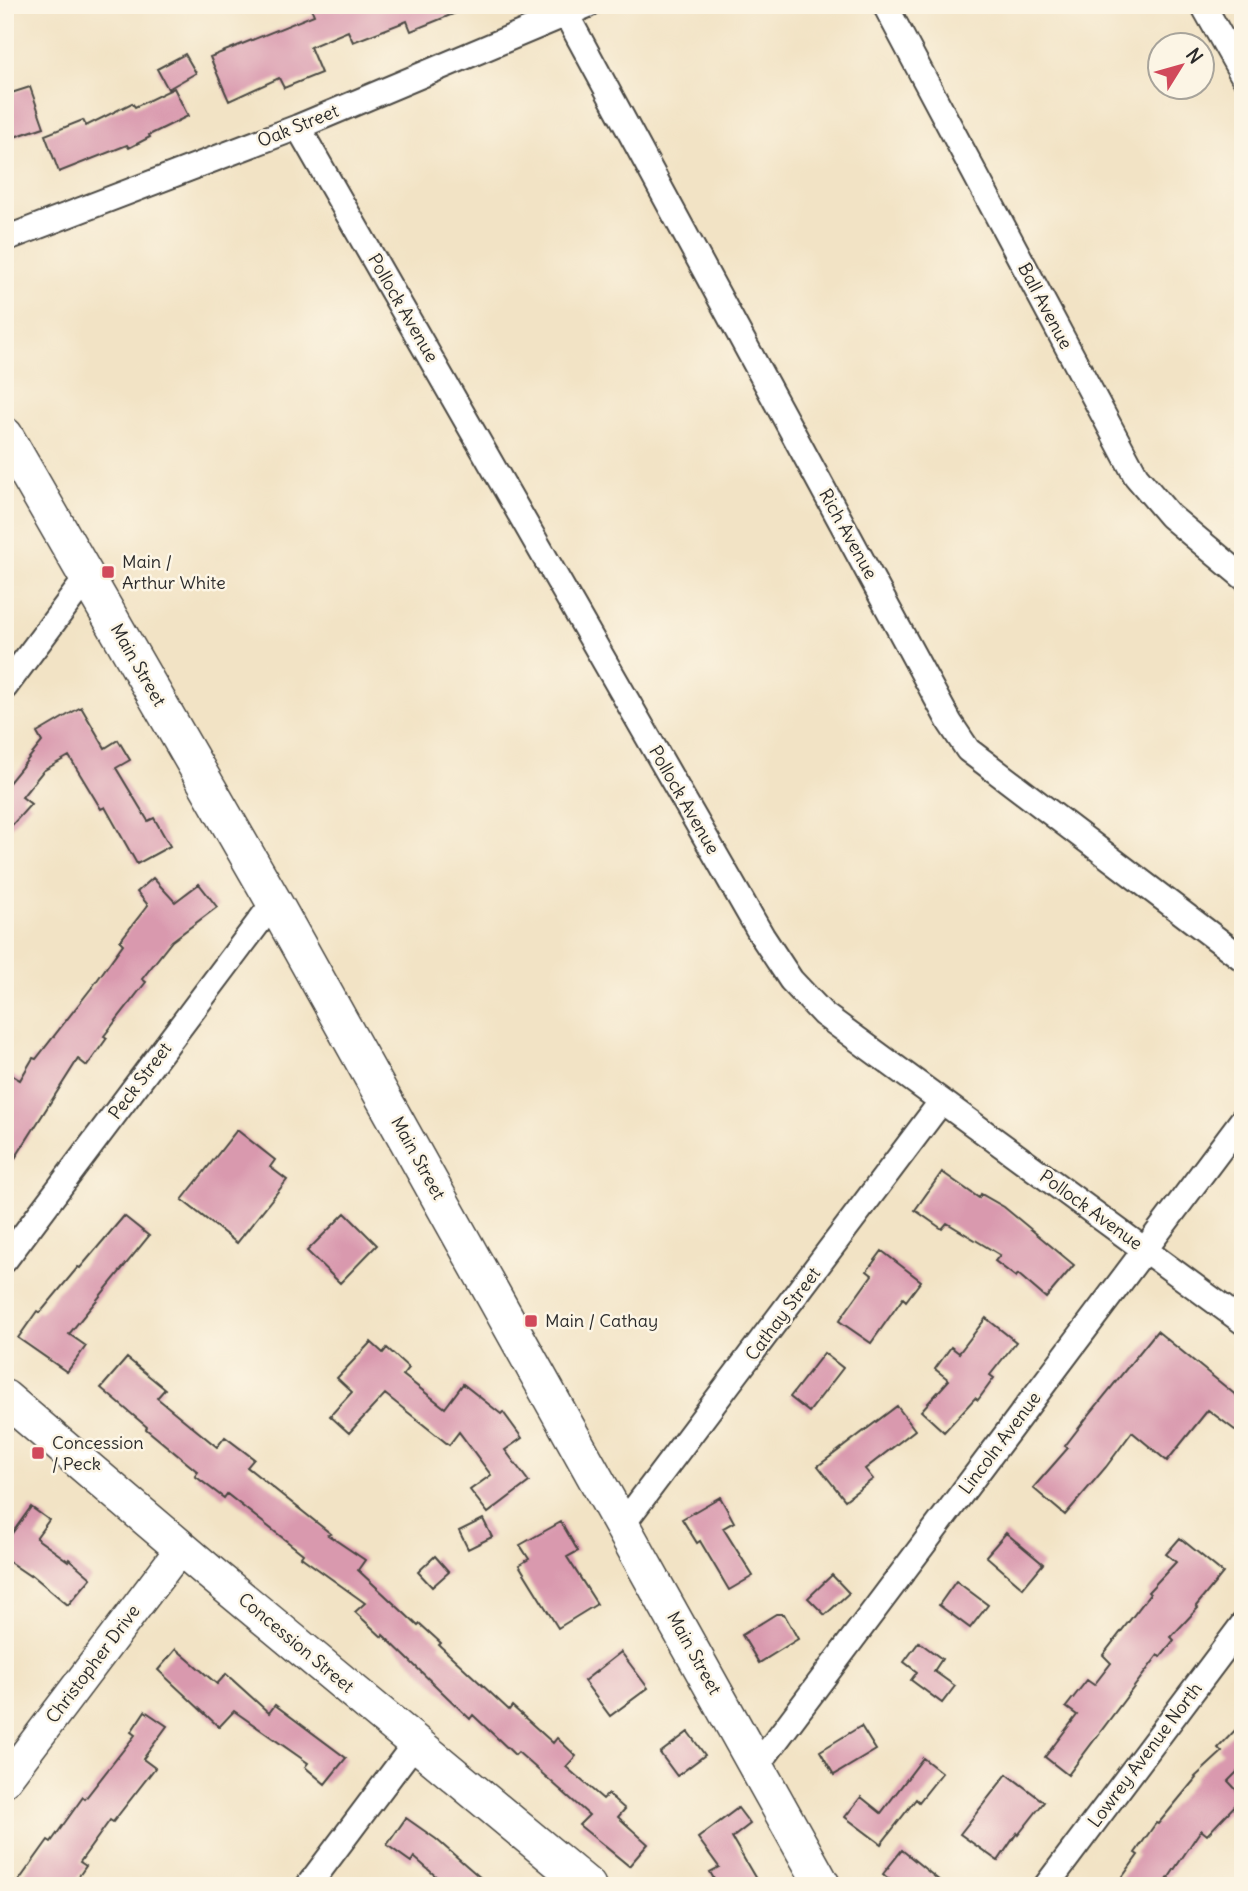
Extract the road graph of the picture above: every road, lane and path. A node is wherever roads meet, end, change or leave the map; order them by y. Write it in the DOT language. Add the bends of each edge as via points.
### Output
graph roads {
  1 [pos="885,5"];
  2 [pos="1203,5"];
  3 [pos="577,10"];
  4 [pos="1243,76"];
  5 [pos="298,127"];
  6 [pos="5,239"];
  7 [pos="5,435"];
  8 [pos="88,576"];
  9 [pos="1243,577"];
  10 [pos="5,687"];
  11 [pos="274,902"];
  12 [pos="1243,959"];
  13 [pos="941,1102"];
  14 [pos="1243,1119"];
  15 [pos="1144,1249"];
  16 [pos="5,1260"];
  17 [pos="1243,1322"];
  18 [pos="5,1398"];
  19 [pos="623,1524"];
  20 [pos="181,1548"];
  21 [pos="1243,1624"];
  22 [pos="416,1742"];
  23 [pos="757,1766"];
  24 [pos="5,1781"];
  25 [pos="308,1886"];
  26 [pos="588,1886"];
  27 [pos="823,1886"];
  28 [pos="1046,1886"];
  1 -- 9 [label="street, Ball Avenue" via="1136,476 1170,516"];
  2 -- 4 [label="street"];
  3 -- 5 [label="street, Oak Street"];
  3 -- 12 [label="street, Rich Avenue" via="968,750"];
  5 -- 6 [label="street, Oak Street"];
  5 -- 13 [label="street, Pollock Avenue" via="783,969 824,1014"];
  7 -- 8 [label="main road, Main Street"];
  8 -- 10 [label="street"];
  8 -- 11 [label="main road, Main Street"];
  11 -- 16 [label="street, Peck Street"];
  11 -- 19 [label="main road, Main Street"];
  13 -- 15 [label="street, Pollock Avenue"];
  13 -- 19 [label="street, Cathay Street"];
  14 -- 15 [label="street, Lincoln Avenue"];
  15 -- 17 [label="street, Pollock Avenue"];
  15 -- 23 [label="street, Lincoln Avenue"];
  18 -- 20 [label="main road, Concession Street"];
  19 -- 23 [label="main road, Main Street"];
  20 -- 22 [label="main road, Concession Street"];
  20 -- 24 [label="street, Christopher Drive"];
  21 -- 28 [label="street, Lowrey Avenue North"];
  22 -- 25 [label="street"];
  22 -- 26 [label="main road, Concession Street"];
  23 -- 27 [label="main road, Main Street"];
}
